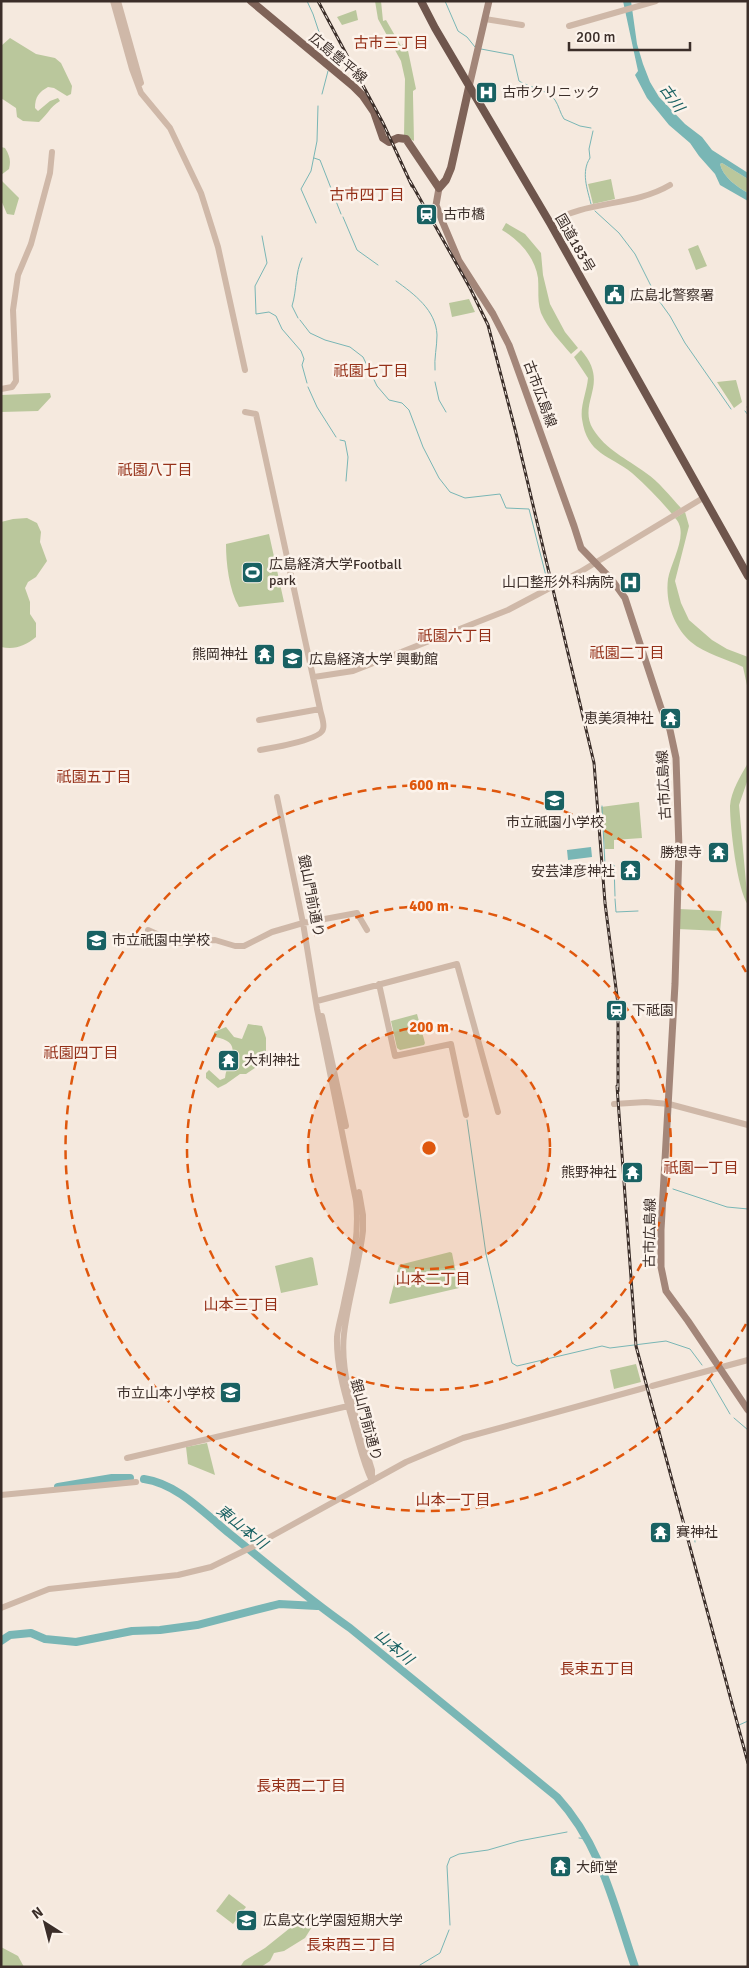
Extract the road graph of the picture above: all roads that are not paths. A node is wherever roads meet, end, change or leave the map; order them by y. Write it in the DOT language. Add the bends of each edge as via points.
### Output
graph roads {
  1 [pos="113,1"];
  2 [pos="118,1"];
  3 [pos="251,1"];
  4 [pos="421,1"];
  5 [pos="489,1"];
  6 [pos="654,2"];
  7 [pos="485,19"];
  8 [pos="522,25"];
  9 [pos="569,26"];
  10 [pos="470,87"];
  11 [pos="146,98"];
  12 [pos="52,152"];
  13 [pos="670,185"];
  14 [pos="439,188"];
  15 [pos="550,223"];
  16 [pos="245,370"];
  17 [pos="1,389"];
  18 [pos="245,412"];
  19 [pos="703,498"];
  20 [pos="594,563"];
  21 [pos="748,576"];
  22 [pos="314,677"];
  23 [pos="320,709"];
  24 [pos="259,720"];
  25 [pos="260,750"];
  26 [pos="277,798"];
  27 [pos="304,923"];
  28 [pos="148,930"];
  29 [pos="366,930"];
  30 [pos="379,984"];
  31 [pos="317,1001"];
  32 [pos="614,1104"];
  33 [pos="668,1104"];
  34 [pos="498,1112"];
  35 [pos="466,1115"];
  36 [pos="748,1125"];
  37 [pos="748,1360"];
  38 [pos="719,1367"];
  39 [pos="348,1406"];
  40 [pos="748,1410"];
  41 [pos="127,1458"];
  42 [pos="372,1481"];
  43 [pos="136,1482"];
  44 [pos="1,1495"];
  45 [pos="1,1608"];
  1 -- 11 [label="street" via="132,69"];
  2 -- 11 [label="street"];
  3 -- 14 [label="main road, 広島豊平線" via="353,86 374,112 383,138 388,142 406,139"];
  4 -- 10 [label="highway, 国道183号"];
  5 -- 7 [label="main road"];
  6 -- 9 [label="street"];
  7 -- 8 [label="street"];
  7 -- 10 [label="main road"];
  10 -- 14 [label="main road" via="451,168"];
  10 -- 15 [label="highway, 国道183号"];
  11 -- 16 [label="street" via="170,128 201,193 218,247"];
  12 -- 17 [label="street" via="50,174 31,244 18,275 13,314 16,381 12,387"];
  13 -- 15 [label="street" via="638,198 569,212"];
  14 -- 20 [label="main road, 古市広島線" via="436,205 443,223 459,261 509,345 578,541"];
  15 -- 19 [label="highway, 国道183号"];
  18 -- 22 [label="street" via="256,414"];
  19 -- 20 [label="street"];
  19 -- 21 [label="highway, 国道183号"];
  20 -- 22 [label="street" via="488,619 353,671"];
  20 -- 33 [label="main road, 古市広島線" via="625,598 670,730 676,758 676,984"];
  22 -- 23 [label="street"];
  23 -- 24 [label="street"];
  23 -- 25 [label="street" via="324,728 321,733 310,739"];
  26 -- 27 [label="street, 銀山門前通り"];
  27 -- 28 [label="street" via="272,932 244,946 214,940 177,943"];
  27 -- 29 [label="street" via="357,913"];
  27 -- 31 [label="street, 銀山門前通り"];
  30 -- 31 [label="street"];
  30 -- 34 [label="street" via="457,964"];
  30 -- 35 [label="street" via="395,1056 451,1044"];
  31 -- 39 [label="street, 銀山門前通り" via="358,1217 356,1244 338,1336 340,1373"];
  31 -- 42 [label="street, 銀山門前通り" via="327,1035 363,1215 362,1242 344,1335 344,1357"];
  32 -- 33 [label="street"];
  33 -- 36 [label="street"];
  33 -- 38 [label="main road, 古市広島線" via="661,1230 663,1282 670,1299"];
  37 -- 38 [label="street"];
  38 -- 40 [label="main road, 古市広島線"];
  38 -- 42 [label="street" via="463,1438"];
  39 -- 41 [label="street"];
  39 -- 42 [label="street, 銀山門前通り"];
  42 -- 45 [label="street" via="211,1567 178,1575 49,1589"];
  43 -- 44 [label="street"];
}
